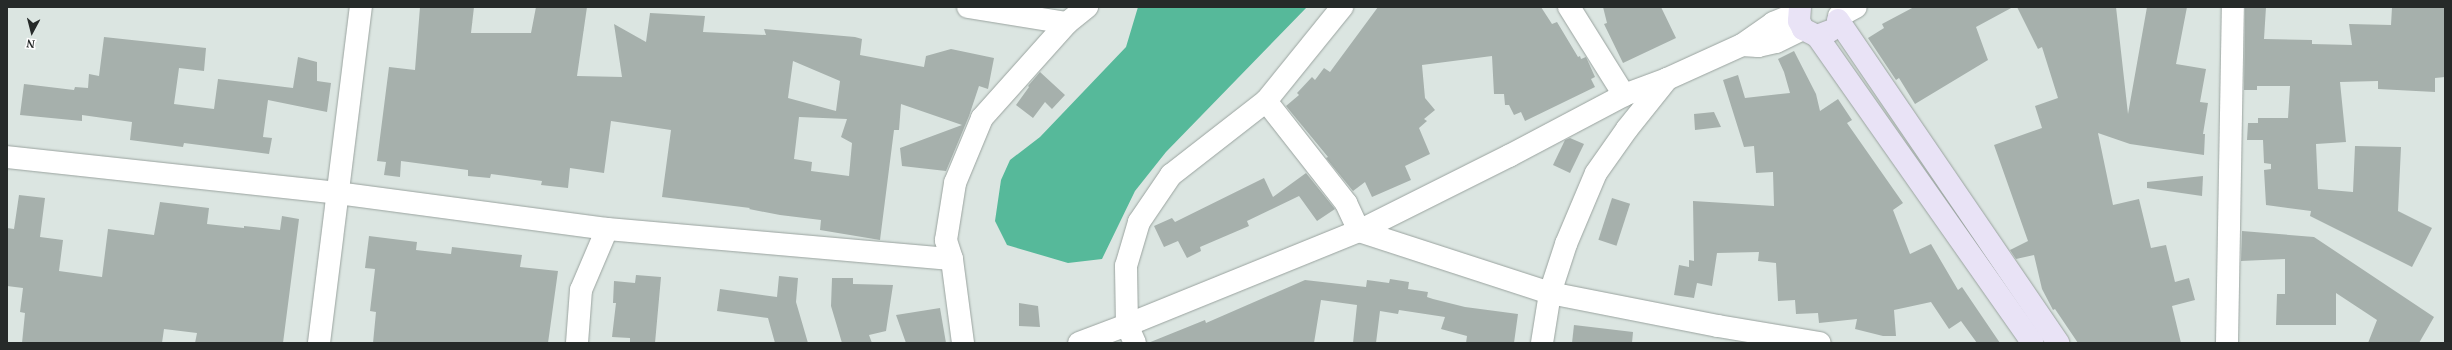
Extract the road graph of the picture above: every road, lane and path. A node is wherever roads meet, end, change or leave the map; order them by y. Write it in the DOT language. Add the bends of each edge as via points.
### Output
graph roads {
  1 [pos="361,7"];
  2 [pos="968,7"];
  3 [pos="1087,7"];
  4 [pos="1342,7"];
  5 [pos="1569,7"];
  6 [pos="2234,7"];
  7 [pos="1842,13"];
  8 [pos="1802,17"];
  9 [pos="1067,23"];
  10 [pos="1667,79"];
  11 [pos="1624,95"];
  12 [pos="1266,101"];
  13 [pos="7,157"];
  14 [pos="338,193"];
  15 [pos="607,229"];
  16 [pos="1358,231"];
  17 [pos="952,259"];
  18 [pos="1550,292"];
  19 [pos="1131,334"];
  20 [pos="1719,334"];
  21 [pos="319,343"];
  22 [pos="577,343"];
  23 [pos="964,343"];
  24 [pos="1079,343"];
  25 [pos="1542,343"];
  26 [pos="1820,343"];
  27 [pos="2033,343"];
  28 [pos="2058,343"];
  29 [pos="2227,343"];
  1 -- 14 [label="street"];
  2 -- 9 [label="street"];
  3 -- 9 [label="street"];
  4 -- 12 [label="street"];
  5 -- 11 [label="street"];
  6 -- 29 [label="street"];
  7 -- 8 [label="main road" via="1832,30"];
  7 -- 28 [label="main road"];
  8 -- 10 [label="street" via="1773,23 1742,45"];
  8 -- 27 [label="main road"];
  9 -- 17 [label="street" via="982,118 956,182 946,240"];
  10 -- 11 [label="street"];
  10 -- 18 [label="street" via="1596,172 1566,244"];
  11 -- 16 [label="street"];
  12 -- 16 [label="street" via="1346,203"];
  12 -- 19 [label="street" via="1171,175 1139,222 1126,266"];
  13 -- 14 [label="street"];
  14 -- 15 [label="street"];
  14 -- 21 [label="street"];
  15 -- 17 [label="street"];
  15 -- 22 [label="street" via="581,290"];
  16 -- 18 [label="street"];
  16 -- 19 [label="street"];
  17 -- 23 [label="street"];
  18 -- 20 [label="street"];
  18 -- 25 [label="street"];
  19 -- 24 [label="street"];
  20 -- 26 [label="street"];
}
